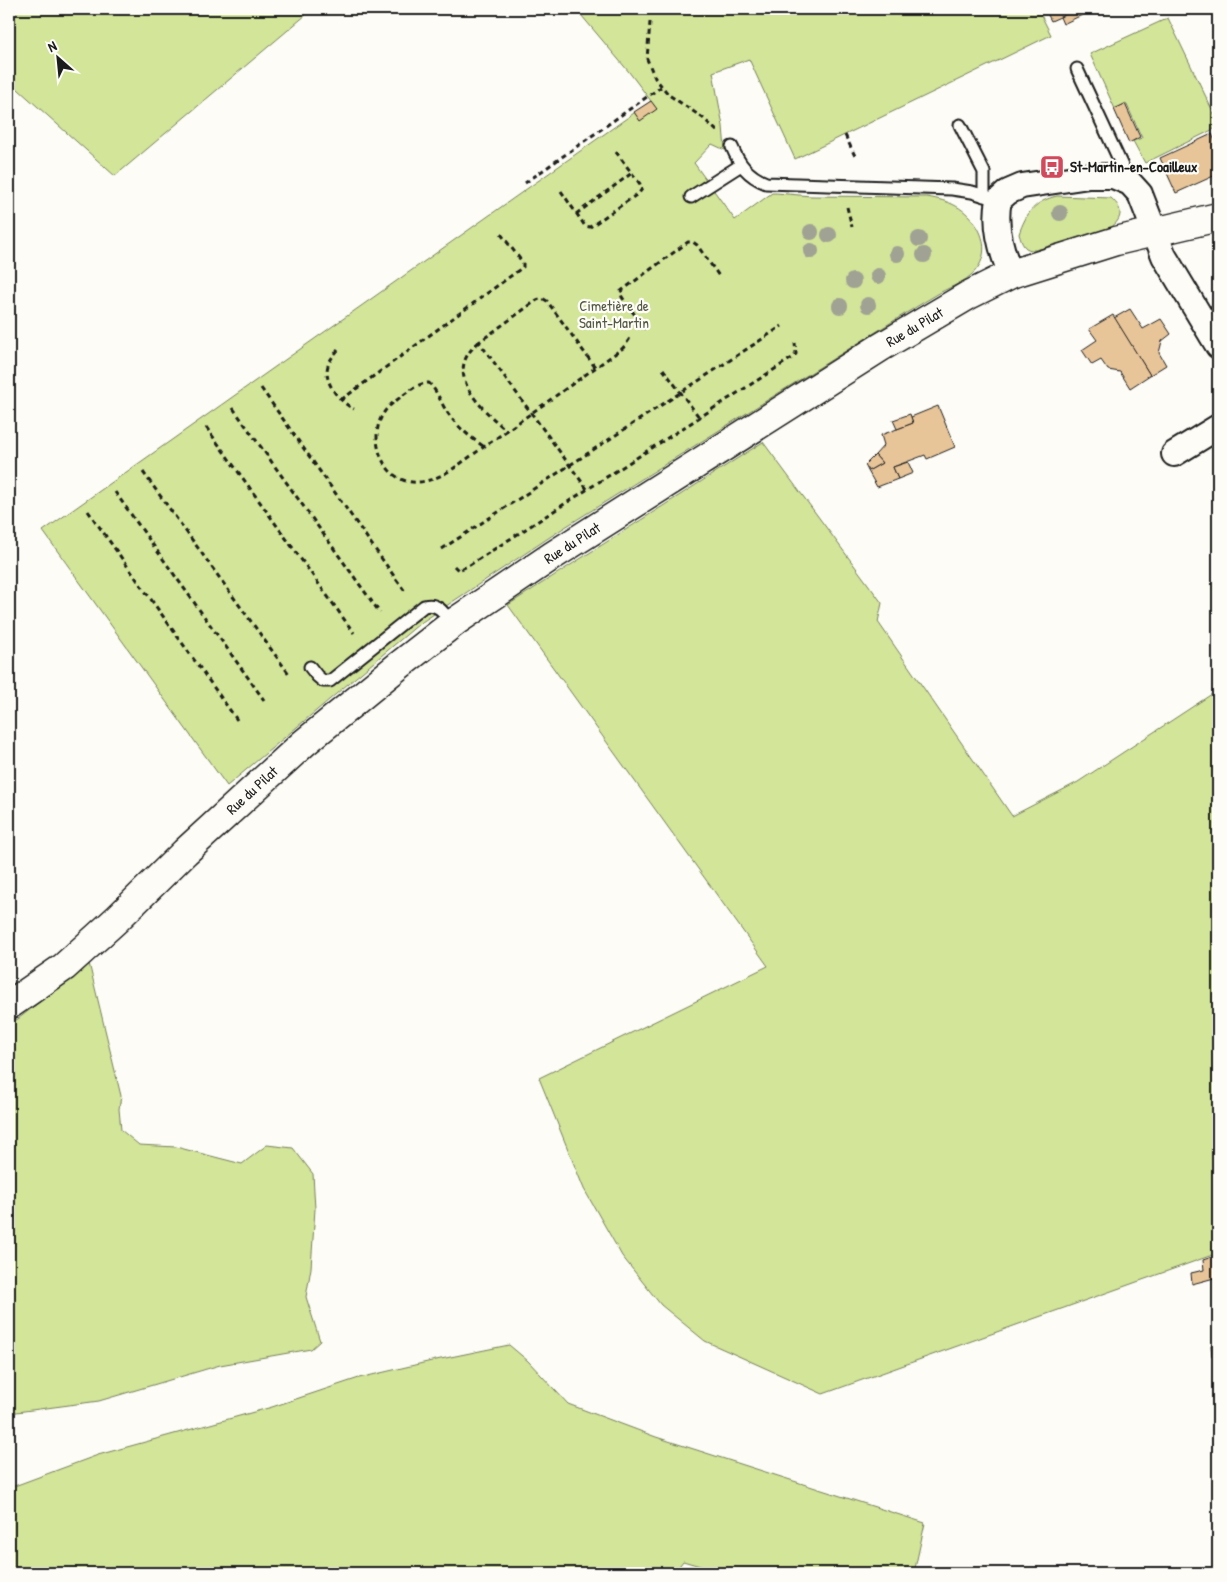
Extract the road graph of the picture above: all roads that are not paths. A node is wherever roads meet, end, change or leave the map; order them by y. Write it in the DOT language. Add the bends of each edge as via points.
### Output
graph roads {
  1 [pos="1077,69"];
  2 [pos="960,125"];
  3 [pos="732,147"];
  4 [pos="741,166"];
  5 [pos="1130,183"];
  6 [pos="691,197"];
  7 [pos="992,198"];
  8 [pos="1218,217"];
  9 [pos="1154,232"];
  10 [pos="1011,274"];
  11 [pos="1218,346"];
  12 [pos="1218,427"];
  13 [pos="1174,454"];
  14 [pos="452,624"];
  15 [pos="310,667"];
  16 [pos="9,1005"];
  1 -- 5 [label="lane"];
  2 -- 7 [label="lane" via="984,172"];
  3 -- 4 [label="lane"];
  4 -- 6 [label="lane"];
  4 -- 7 [label="lane" via="766,183 952,190"];
  5 -- 7 [label="street" via="1113,176 1089,176 1022,186"];
  5 -- 9 [label="street" via="1140,194"];
  7 -- 10 [label="street" via="1005,262"];
  8 -- 9 [label="main road, Rue du Pilat"];
  9 -- 10 [label="main road, Rue du Pilat"];
  9 -- 11 [label="street" via="1164,256"];
  10 -- 14 [label="main road, Rue du Pilat" via="882,347 552,556"];
  12 -- 13 [label="street"];
  14 -- 15 [label="lane" via="435,605 430,604 330,681 323,681"];
  14 -- 16 [label="main road, Rue du Pilat" via="304,743 64,966"];
}
